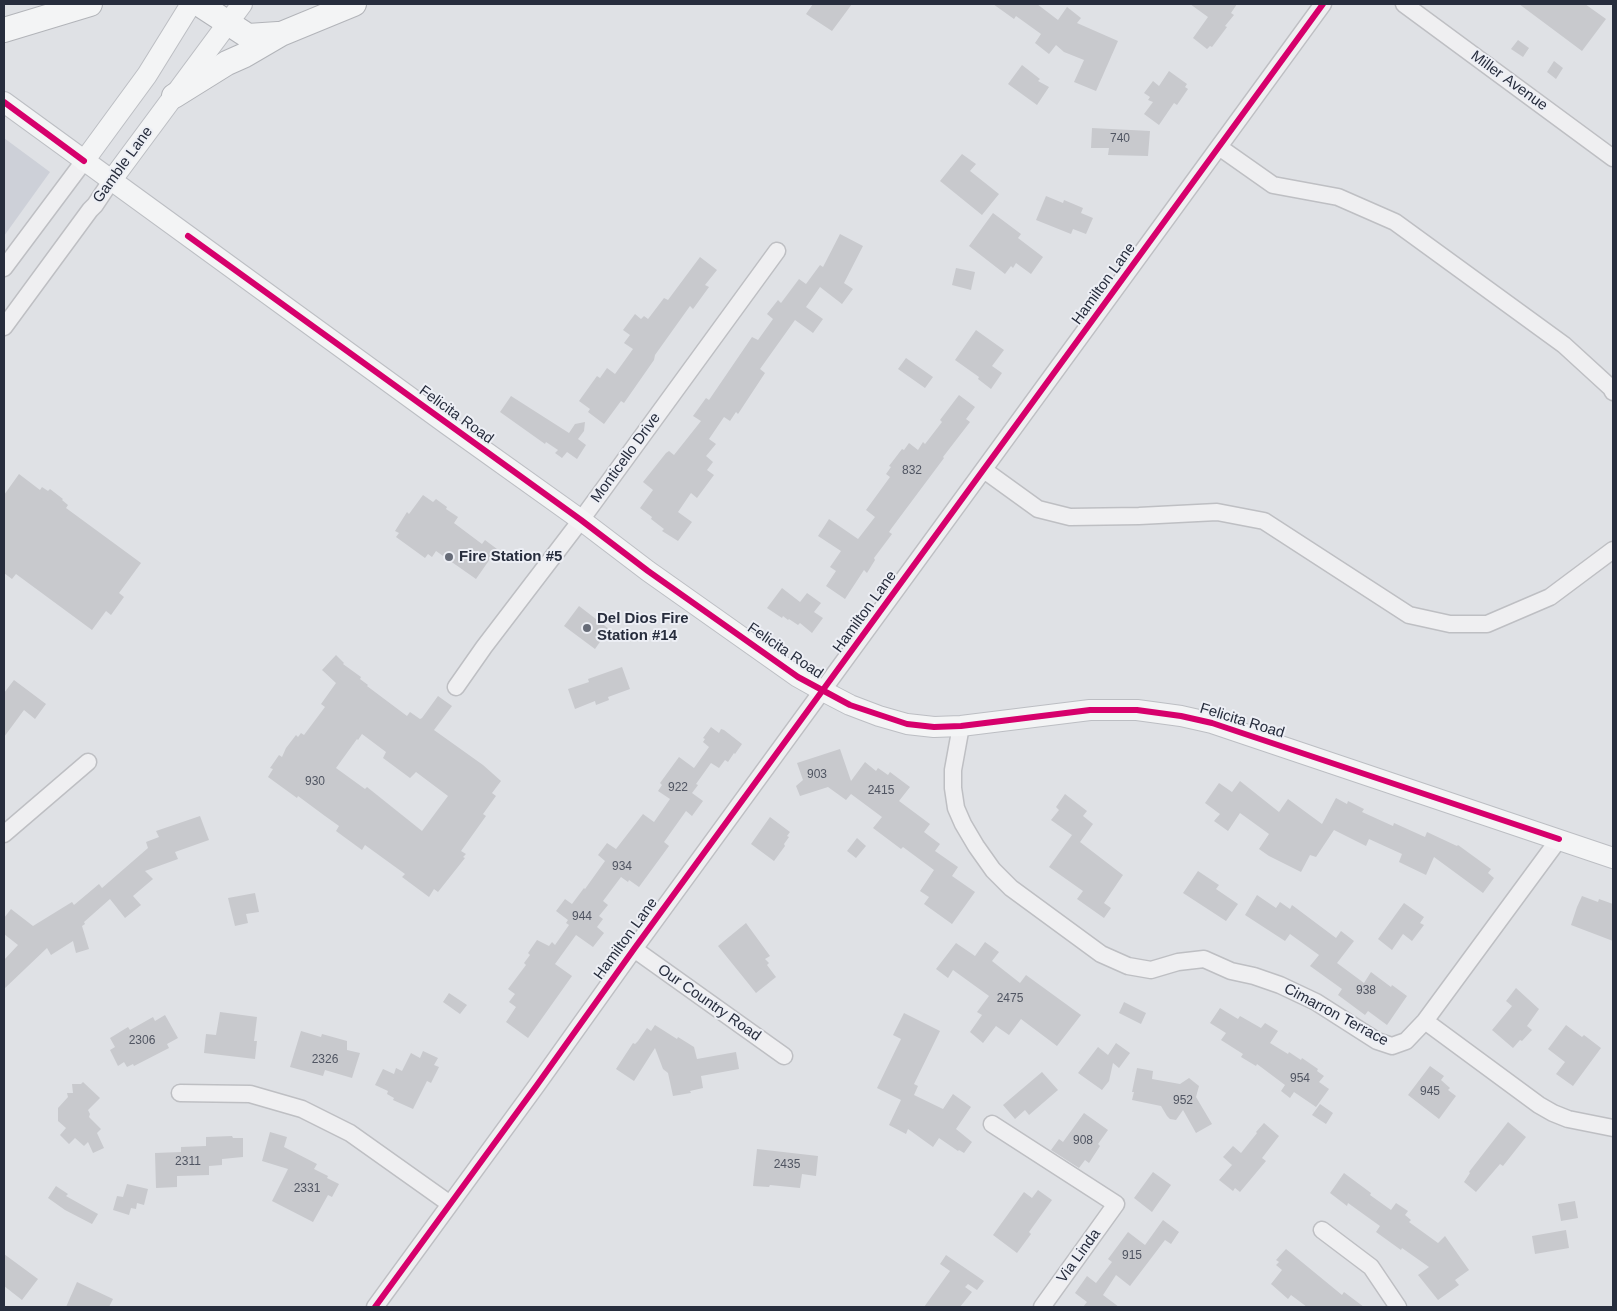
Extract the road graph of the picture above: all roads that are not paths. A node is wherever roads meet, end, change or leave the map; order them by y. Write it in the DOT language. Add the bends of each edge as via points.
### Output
graph roads {
  1 [pos="90,4"];
  2 [pos="191,4"];
  3 [pos="199,4"];
  4 [pos="242,4"];
  5 [pos="354,4"];
  6 [pos="1324,4"];
  7 [pos="1404,4"];
  8 [pos="228,23"];
  9 [pos="4,30"];
  10 [pos="281,34"];
  11 [pos="174,96"];
  12 [pos="4,102"];
  13 [pos="1219,147"];
  14 [pos="1613,158"];
  15 [pos="84,161"];
  16 [pos="111,181"];
  17 [pos="777,251"];
  18 [pos="4,268"];
  19 [pos="4,327"];
  20 [pos="1613,392"];
  21 [pos="984,470"];
  22 [pos="581,520"];
  23 [pos="1613,550"];
  24 [pos="456,687"];
  25 [pos="823,691"];
  26 [pos="961,726"];
  27 [pos="88,762"];
  28 [pos="4,834"];
  29 [pos="1559,839"];
  30 [pos="1613,858"];
  31 [pos="634,949"];
  32 [pos="1424,1021"];
  33 [pos="784,1056"];
  34 [pos="180,1093"];
  35 [pos="992,1124"];
  36 [pos="1613,1128"];
  37 [pos="450,1204"];
  38 [pos="1322,1230"];
  39 [pos="375,1307"];
  40 [pos="1042,1307"];
  41 [pos="1398,1307"];
  1 -- 9 [label="highway"];
  2 -- 15 [label="main road" via="147,75"];
  3 -- 8 [label="highway"];
  4 -- 8 [label="main road, Gamble Lane"];
  5 -- 10 [label="highway"];
  6 -- 13 [label="street, Hamilton Lane"];
  7 -- 14 [label="street, Miller Avenue"];
  8 -- 10 [label="highway" via="248,36"];
  8 -- 11 [label="main road, Gamble Lane"];
  10 -- 11 [label="highway"];
  11 -- 16 [label="main road, Gamble Lane"];
  12 -- 15 [label="main road, Felicita Road"];
  13 -- 20 [label="street" via="1273,185 1338,197 1395,222 1564,345"];
  13 -- 21 [label="street, Hamilton Lane"];
  15 -- 16 [label="main road, Felicita Road"];
  15 -- 18 [label="street"];
  16 -- 19 [label="street, Gamble Lane"];
  16 -- 22 [label="main road, Felicita Road"];
  17 -- 22 [label="street, Monticello Drive"];
  21 -- 23 [label="street" via="1038,509 1070,517 1217,512 1264,521 1409,616 1450,624 1487,624 1550,597"];
  21 -- 25 [label="street, Hamilton Lane"];
  22 -- 24 [label="street, Monticello Drive"];
  22 -- 25 [label="main road, Felicita Road" via="798,677"];
  25 -- 26 [label="main road, Felicita Road" via="850,705 907,724"];
  25 -- 31 [label="street, Hamilton Lane"];
  26 -- 29 [label="main road, Felicita Road" via="1090,710 1137,710 1181,716 1212,723"];
  26 -- 32 [label="street, Cimarron Terrace" via="953,788 956,808 976,846 1011,888 1101,954 1128,966 1151,970 1204,959 1231,971 1280,984 1316,1002 1377,1041 1392,1046 1406,1041"];
  27 -- 28 [label="street"];
  29 -- 30 [label="main road, Felicita Road"];
  29 -- 32 [label="street, Cimarron Terrace"];
  31 -- 33 [label="street, Our Country Road"];
  31 -- 37 [label="street, Hamilton Lane"];
  32 -- 36 [label="street" via="1553,1113"];
  34 -- 37 [label="street" via="250,1094 302,1109 350,1133"];
  35 -- 40 [label="street, Via Linda" via="1116,1204"];
  37 -- 39 [label="street, Hamilton Lane"];
  38 -- 41 [label="street" via="1372,1267"];
}
